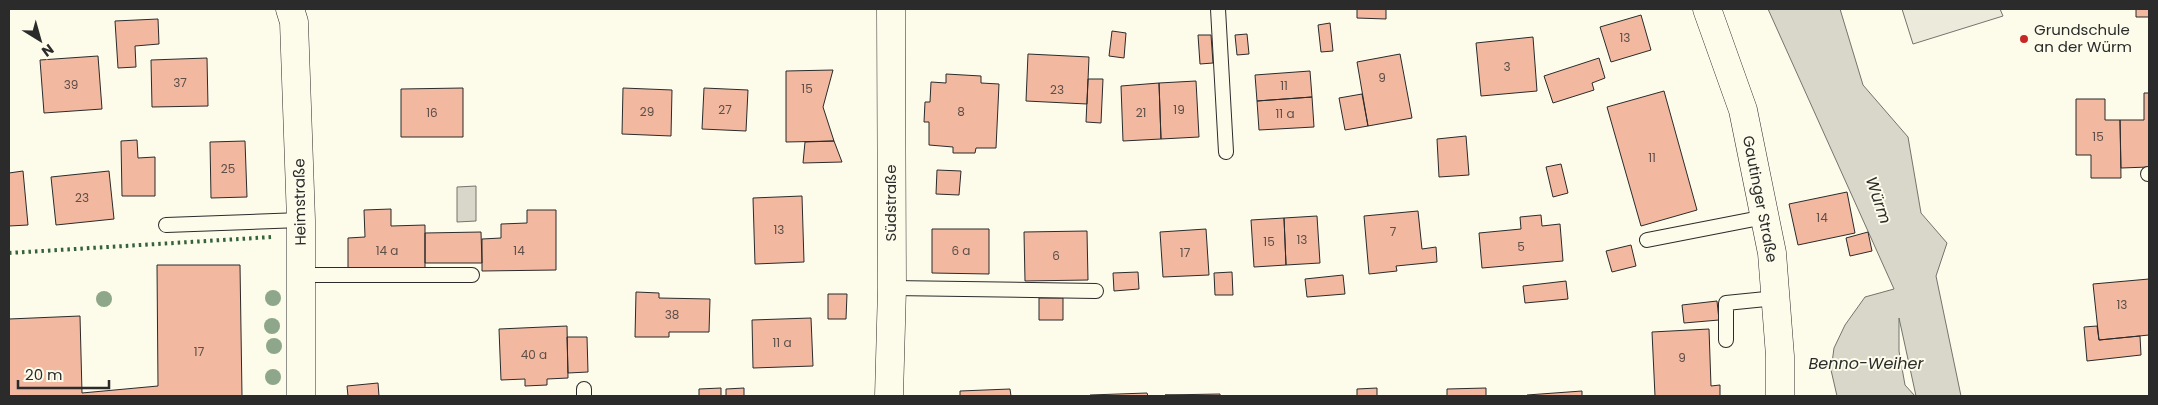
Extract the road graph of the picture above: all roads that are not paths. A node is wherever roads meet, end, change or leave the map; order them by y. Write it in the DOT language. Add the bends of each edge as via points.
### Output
graph roads {
  1 [pos="290,9"];
  2 [pos="890,9"];
  3 [pos="1218,9"];
  4 [pos="1707,9"];
  5 [pos="1226,152"];
  6 [pos="1765,217"];
  7 [pos="301,220"];
  8 [pos="166,225"];
  9 [pos="1646,240"];
  10 [pos="300,275"];
  11 [pos="472,275"];
  12 [pos="892,288"];
  13 [pos="1096,291"];
  14 [pos="1776,298"];
  15 [pos="1726,340"];
  16 [pos="301,396"];
  17 [pos="889,396"];
  18 [pos="1780,396"];
  1 -- 7 [label="street, Heimstraße" via="294,22"];
  2 -- 12 [label="street, Südstraße"];
  3 -- 5 [label="lane"];
  4 -- 6 [label="street, Gautinger Straße" via="1743,110"];
  6 -- 9 [label="lane"];
  6 -- 14 [label="street, Gautinger Straße"];
  7 -- 8 [label="lane"];
  7 -- 10 [label="street, Heimstraße"];
  10 -- 11 [label="lane"];
  10 -- 16 [label="street, Heimstraße"];
  12 -- 13 [label="lane"];
  12 -- 17 [label="street, Südstraße"];
  14 -- 15 [label="lane" via="1726,303"];
  14 -- 18 [label="street, Gautinger Straße"];
}
